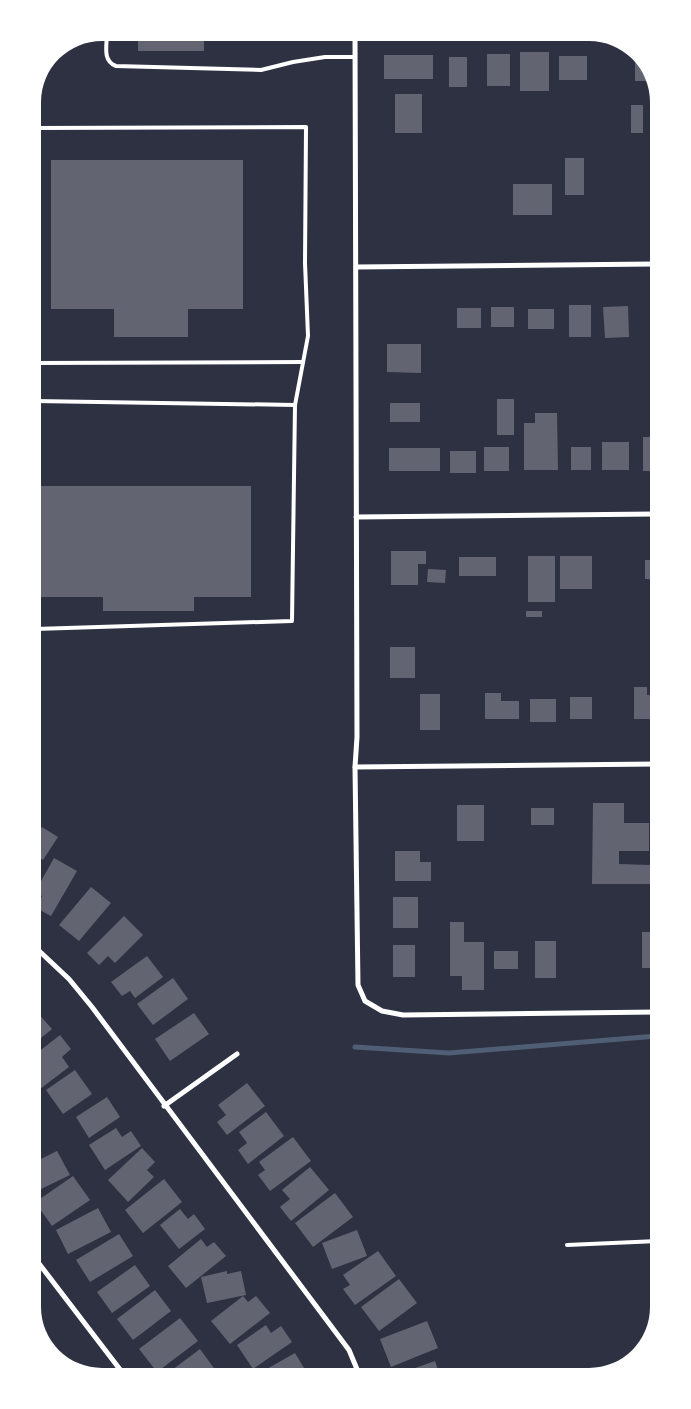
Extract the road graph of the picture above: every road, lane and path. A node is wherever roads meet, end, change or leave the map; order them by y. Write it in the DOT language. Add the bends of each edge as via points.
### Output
graph roads {
  1 [pos="107,41"];
  2 [pos="355,41"];
  3 [pos="355,57"];
  4 [pos="41,128"];
  5 [pos="650,264"];
  6 [pos="356,267"];
  7 [pos="303,362"];
  8 [pos="41,363"];
  9 [pos="41,401"];
  10 [pos="295,405"];
  11 [pos="650,514"];
  12 [pos="356,517"];
  13 [pos="41,629"];
  14 [pos="650,764"];
  15 [pos="355,767"];
  16 [pos="41,953"];
  17 [pos="650,1012"];
  18 [pos="237,1054"];
  19 [pos="164,1106"];
  20 [pos="650,1241"];
  21 [pos="567,1245"];
  22 [pos="41,1266"];
  23 [pos="119,1368"];
  24 [pos="356,1368"];
  1 -- 3 [label="lane" via="106,58 116,66 261,70 326,57"];
  2 -- 3 [label="street"];
  3 -- 6 [label="street"];
  4 -- 7 [label="lane" via="306,126 308,336"];
  5 -- 6 [label="street"];
  6 -- 12 [label="street"];
  7 -- 8 [label="lane"];
  7 -- 10 [label="lane"];
  9 -- 10 [label="lane"];
  10 -- 13 [label="lane" via="292,622"];
  11 -- 12 [label="street"];
  12 -- 15 [label="street"];
  14 -- 15 [label="street"];
  15 -- 17 [label="street" via="358,984 365,1001 382,1011 404,1015"];
  16 -- 19 [label="street" via="92,1007"];
  18 -- 19 [label="street"];
  19 -- 24 [label="street" via="348,1350"];
  20 -- 21 [label="lane"];
  22 -- 23 [label="street"];
}
